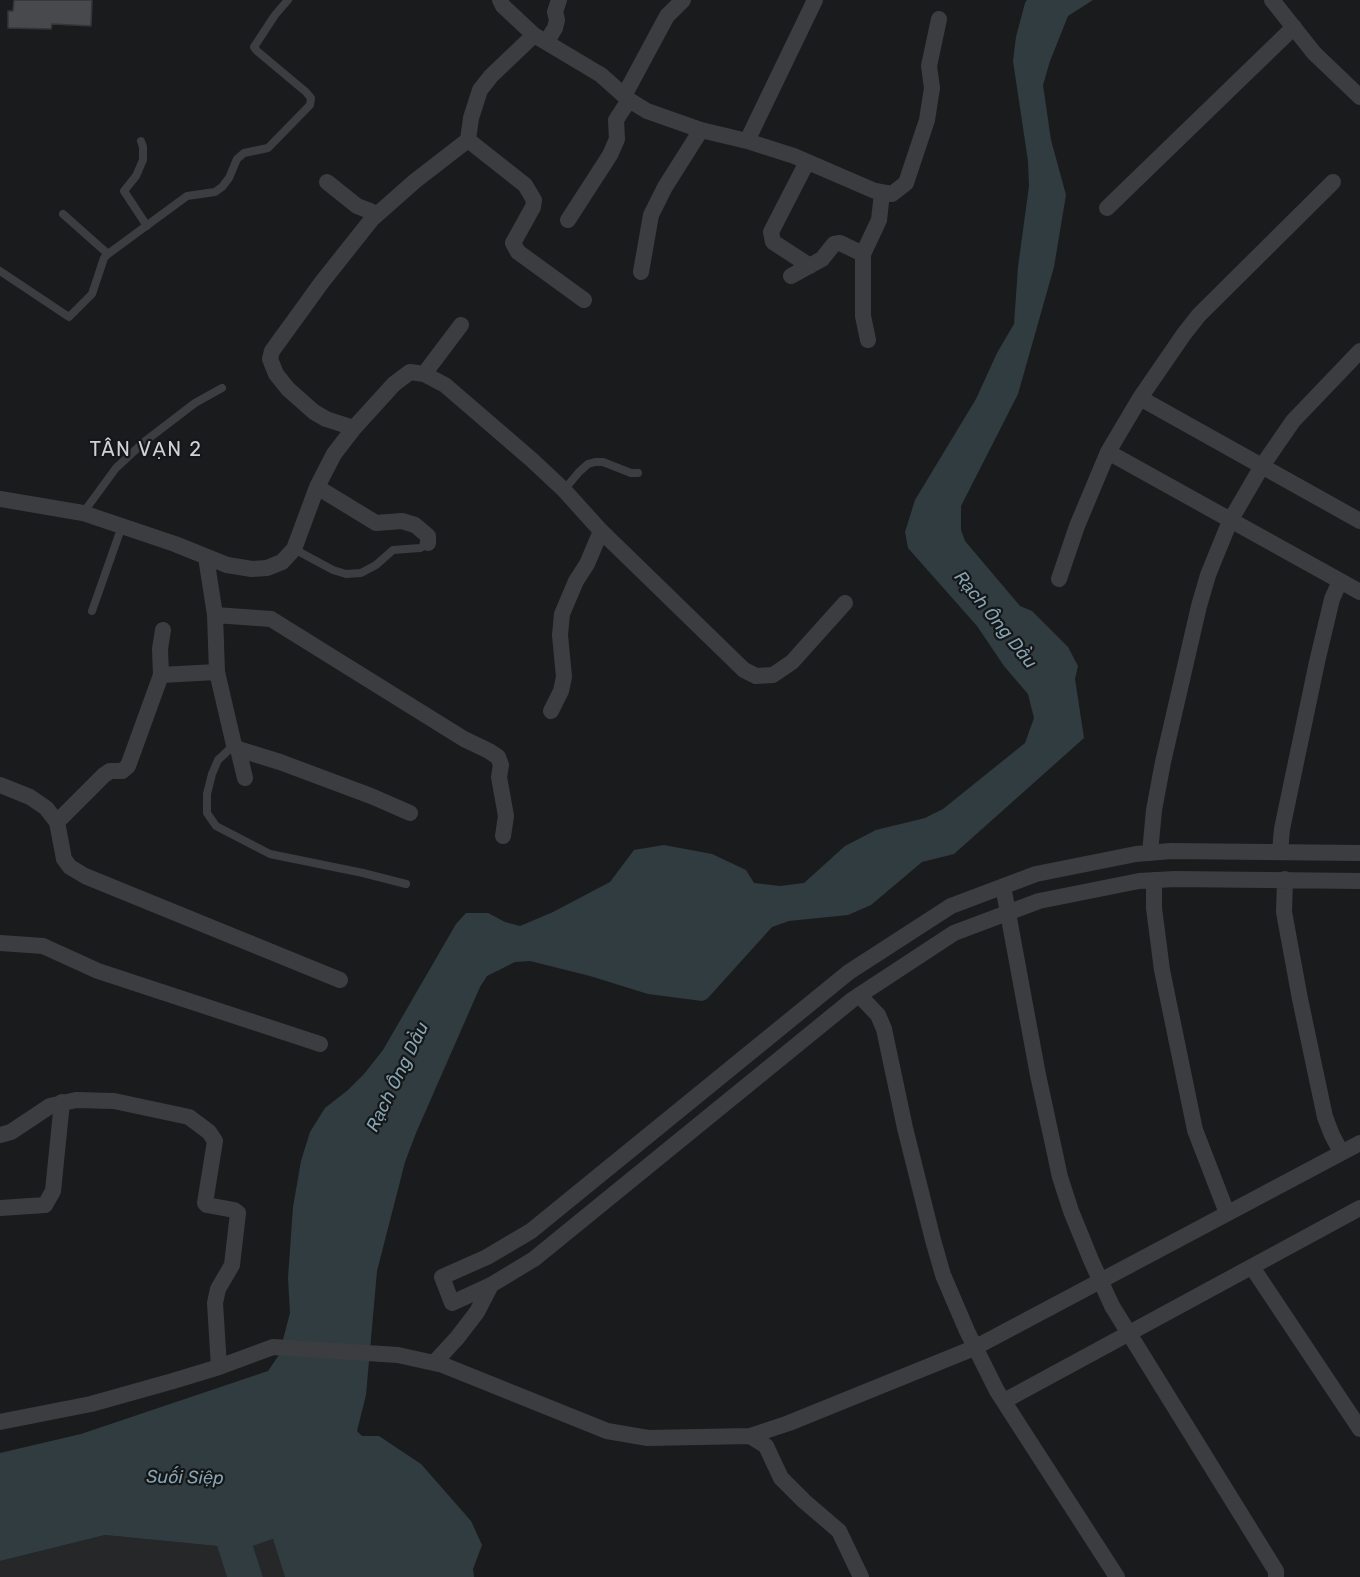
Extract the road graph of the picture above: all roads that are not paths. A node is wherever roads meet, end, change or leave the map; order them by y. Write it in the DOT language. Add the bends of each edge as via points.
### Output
graph roads {
  1 [pos="288,0"];
  2 [pos="500,0"];
  3 [pos="559,0"];
  4 [pos="683,0"];
  5 [pos="814,0"];
  6 [pos="1272,0"];
  7 [pos="939,19"];
  8 [pos="1294,27"];
  9 [pos="541,38"];
  10 [pos="627,97"];
  11 [pos="1360,98"];
  12 [pos="701,130"];
  13 [pos="468,140"];
  14 [pos="141,141"];
  15 [pos="747,141"];
  16 [pos="807,162"];
  17 [pos="327,182"];
  18 [pos="1333,182"];
  19 [pos="882,193"];
  20 [pos="1107,208"];
  21 [pos="63,214"];
  22 [pos="376,216"];
  23 [pos="568,220"];
  24 [pos="147,226"];
  25 [pos="108,254"];
  26 [pos="863,254"];
  27 [pos="810,266"];
  28 [pos="0,271"];
  29 [pos="641,272"];
  30 [pos="791,276"];
  31 [pos="584,300"];
  32 [pos="461,325"];
  33 [pos="868,340"];
  34 [pos="1360,351"];
  35 [pos="424,374"];
  36 [pos="222,388"];
  37 [pos="1140,398"];
  38 [pos="354,428"];
  39 [pos="1108,453"];
  40 [pos="1262,466"];
  41 [pos="638,473"];
  42 [pos="317,487"];
  43 [pos="564,490"];
  44 [pos="0,500"];
  45 [pos="83,513"];
  46 [pos="1230,521"];
  47 [pos="1360,521"];
  48 [pos="122,526"];
  49 [pos="601,531"];
  50 [pos="428,543"];
  51 [pos="294,549"];
  52 [pos="206,557"];
  53 [pos="1059,579"];
  54 [pos="1340,581"];
  55 [pos="1360,592"];
  56 [pos="845,603"];
  57 [pos="92,612"];
  58 [pos="215,615"];
  59 [pos="163,630"];
  60 [pos="217,672"];
  61 [pos="161,675"];
  62 [pos="551,711"];
  63 [pos="236,747"];
  64 [pos="245,778"];
  65 [pos="0,785"];
  66 [pos="410,813"];
  67 [pos="57,822"];
  68 [pos="503,836"];
  69 [pos="1281,852"];
  70 [pos="1150,853"];
  71 [pos="1360,853"];
  72 [pos="1285,879"];
  73 [pos="1154,880"];
  74 [pos="1360,881"];
  75 [pos="406,884"];
  76 [pos="1003,886"];
  77 [pos="1008,913"];
  78 [pos="0,943"];
  79 [pos="340,980"];
  80 [pos="859,995"];
  81 [pos="320,1044"];
  82 [pos="62,1102"];
  83 [pos="0,1135"];
  84 [pos="1360,1143"];
  85 [pos="1341,1152"];
  86 [pos="572,1197"];
  87 [pos="0,1208"];
  88 [pos="1360,1208"];
  89 [pos="1227,1213"];
  90 [pos="589,1214"];
  91 [pos="1252,1267"];
  92 [pos="1100,1281"];
  93 [pos="491,1285"];
  94 [pos="1130,1333"];
  95 [pos="974,1348"];
  96 [pos="434,1363"];
  97 [pos="219,1367"];
  98 [pos="1004,1401"];
  99 [pos="0,1422"];
  100 [pos="1360,1429"];
  101 [pos="750,1436"];
  102 [pos="1278,1575"];
  103 [pos="861,1577"];
  104 [pos="1117,1577"];
  1 -- 24 [label="lane" via="254,47 306,92 311,98 310,105 268,148 244,153 237,159 222,187 187,196"];
  2 -- 9 [label="street"];
  3 -- 9 [label="street" via="555,28"];
  4 -- 10 [label="street" via="667,16"];
  5 -- 15 [label="street"];
  6 -- 8 [label="street"];
  7 -- 19 [label="street" via="929,61 932,88 927,120 906,183 892,194"];
  8 -- 11 [label="street" via="1314,53"];
  8 -- 20 [label="street"];
  9 -- 10 [label="street" via="601,75"];
  9 -- 13 [label="street" via="491,76 480,90"];
  10 -- 12 [label="street" via="646,111"];
  10 -- 23 [label="street" via="616,120 617,139 610,155"];
  12 -- 15 [label="street"];
  12 -- 29 [label="street" via="651,214"];
  13 -- 22 [label="street"];
  13 -- 31 [label="street" via="525,185 534,200 513,243 518,252"];
  14 -- 24 [label="lane" via="143,160 124,191"];
  15 -- 16 [label="street"];
  16 -- 19 [label="street"];
  16 -- 27 [label="street" via="771,232 773,242"];
  17 -- 22 [label="street"];
  18 -- 37 [label="street" via="1199,315"];
  19 -- 26 [label="street" via="879,219"];
  21 -- 25 [label="lane"];
  22 -- 38 [label="street" via="322,282 270,359 288,389 314,412"];
  24 -- 25 [label="lane"];
  25 -- 28 [label="lane" via="92,294 69,317"];
  26 -- 27 [label="street" via="834,244"];
  26 -- 33 [label="street" via="862,316"];
  27 -- 30 [label="street"];
  32 -- 35 [label="street"];
  34 -- 40 [label="street" via="1293,421"];
  35 -- 38 [label="street" via="410,372 401,378"];
  35 -- 43 [label="street" via="445,386"];
  36 -- 45 [label="lane" via="195,403 144,442 116,468"];
  37 -- 39 [label="street"];
  37 -- 40 [label="street"];
  38 -- 42 [label="street" via="334,454"];
  39 -- 46 [label="street"];
  39 -- 53 [label="street"];
  40 -- 46 [label="street"];
  40 -- 47 [label="street"];
  41 -- 43 [label="lane" via="595,462 579,472"];
  42 -- 50 [label="street" via="371,522 402,521 415,525 428,536"];
  42 -- 51 [label="street"];
  43 -- 49 [label="street"];
  44 -- 45 [label="street"];
  45 -- 48 [label="street"];
  46 -- 54 [label="street"];
  46 -- 70 [label="street" via="1199,606 1161,772"];
  48 -- 52 [label="street"];
  48 -- 57 [label="lane"];
  49 -- 56 [label="street" via="744,670 756,676 773,675 792,662"];
  49 -- 62 [label="street" via="562,614 564,677"];
  50 -- 51 [label="lane" via="420,548 393,550 361,573 346,574"];
  51 -- 52 [label="street" via="282,562 267,568 227,565"];
  52 -- 58 [label="street"];
  54 -- 55 [label="street"];
  54 -- 69 [label="street" via="1317,662 1282,829"];
  58 -- 60 [label="street"];
  58 -- 68 [label="street" via="272,619 464,740 489,751 501,765 506,816"];
  59 -- 61 [label="street"];
  60 -- 61 [label="street"];
  60 -- 63 [label="street"];
  61 -- 67 [label="street" via="129,766 104,775"];
  63 -- 64 [label="street"];
  63 -- 66 [label="street"];
  63 -- 75 [label="lane" via="218,760 212,774 207,813 216,826 270,854"];
  65 -- 67 [label="street" via="30,796"];
  67 -- 79 [label="street" via="64,859 85,876"];
  69 -- 70 [label="street"];
  69 -- 71 [label="street"];
  70 -- 76 [label="street" via="1043,872"];
  72 -- 73 [label="street"];
  72 -- 74 [label="street"];
  72 -- 85 [label="street" via="1284,912 1300,999 1325,1117"];
  73 -- 77 [label="street" via="1046,900"];
  73 -- 89 [label="street" via="1154,916 1162,970 1195,1130"];
  76 -- 77 [label="street"];
  76 -- 86 [label="street" via="945,909 849,972"];
  77 -- 80 [label="street" via="949,936"];
  77 -- 92 [label="street" via="1060,1178"];
  78 -- 81 [label="street" via="43,946 98,971"];
  80 -- 90 [label="street"];
  80 -- 95 [label="street" via="878,1015 884,1029 933,1240 943,1275"];
  82 -- 83 [label="street"];
  82 -- 87 [label="street" via="53,1191 49,1198 45,1204"];
  82 -- 97 [label="street" via="114,1101 189,1117 203,1125 215,1141 205,1203 238,1213 232,1265 215,1303"];
  84 -- 85 [label="street"];
  85 -- 89 [label="street"];
  86 -- 90 [label="street"];
  86 -- 93 [label="street" via="531,1231 442,1277 452,1303"];
  88 -- 91 [label="street"];
  89 -- 92 [label="street"];
  90 -- 93 [label="street" via="534,1258"];
  91 -- 94 [label="street"];
  91 -- 100 [label="street"];
  92 -- 94 [label="street"];
  92 -- 95 [label="street"];
  93 -- 96 [label="street" via="477,1311"];
  94 -- 98 [label="street"];
  94 -- 102 [label="street"];
  95 -- 98 [label="street"];
  95 -- 101 [label="street"];
  96 -- 97 [label="street" via="398,1355 273,1347"];
  96 -- 101 [label="street" via="607,1431 648,1438"];
  97 -- 99 [label="street" via="91,1404"];
  98 -- 104 [label="street"];
  101 -- 103 [label="street" via="766,1446 781,1478 839,1531"];
}
